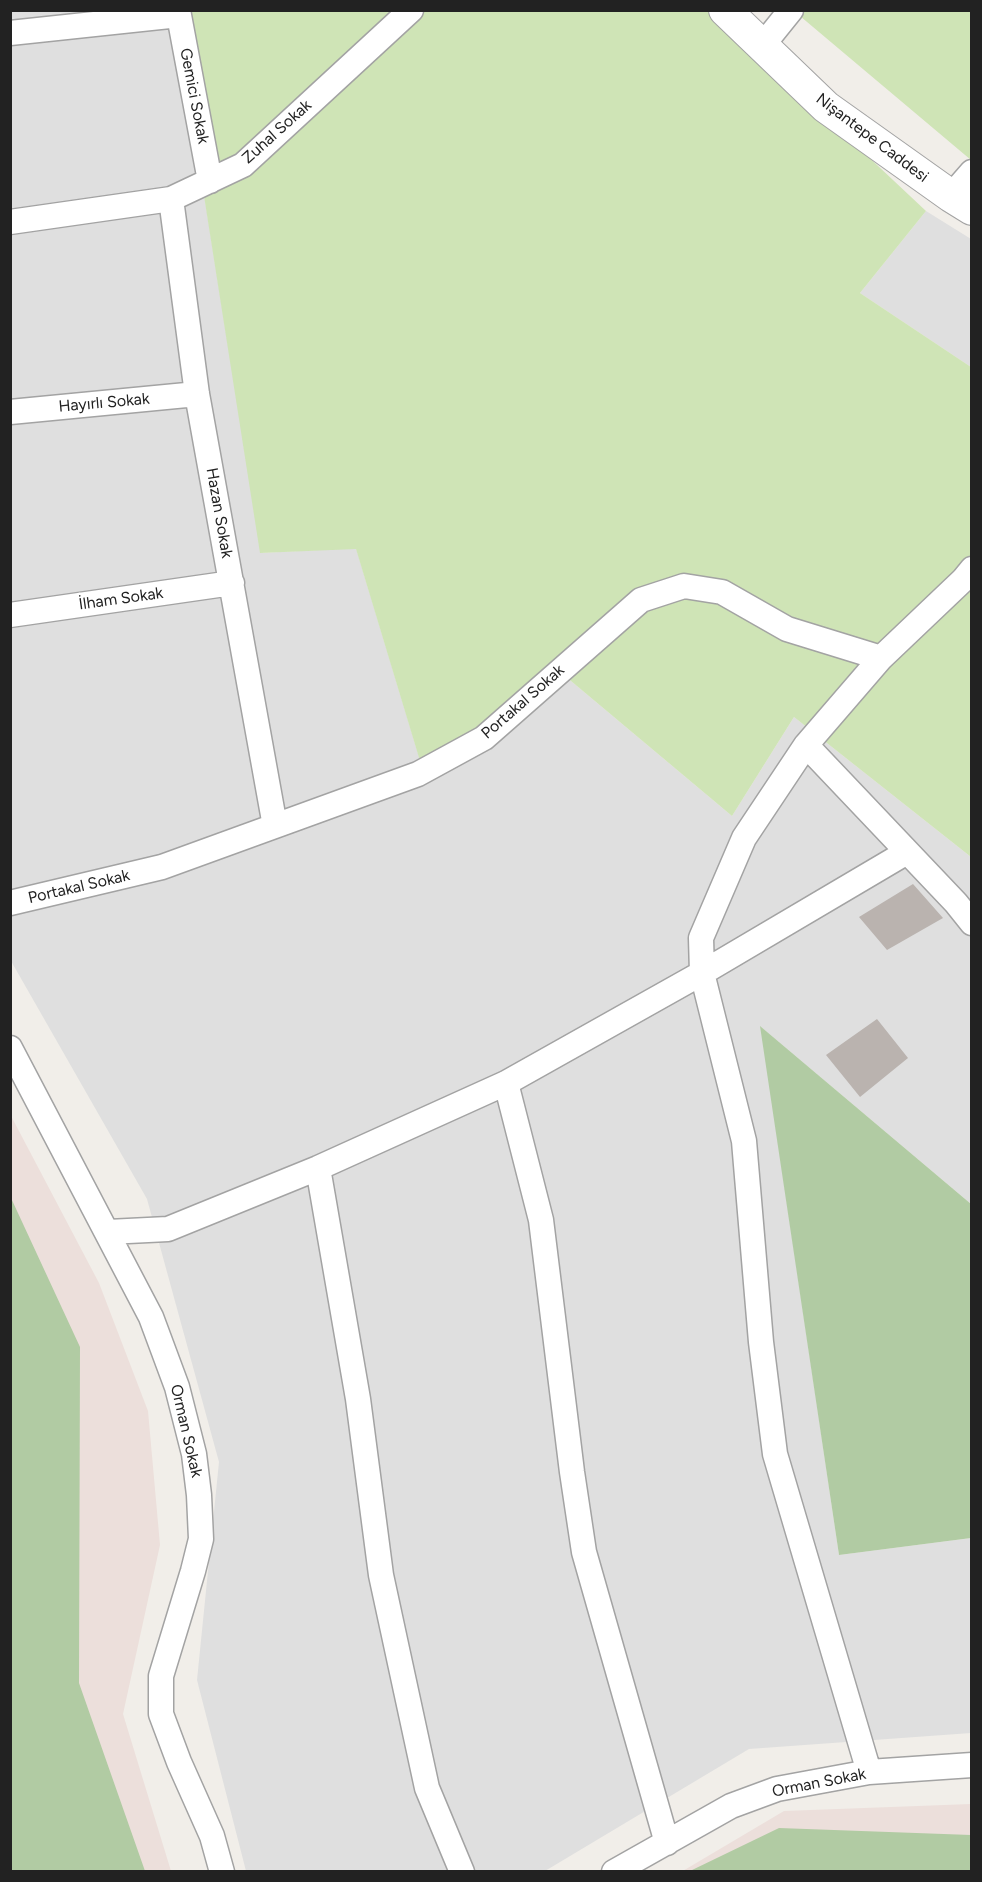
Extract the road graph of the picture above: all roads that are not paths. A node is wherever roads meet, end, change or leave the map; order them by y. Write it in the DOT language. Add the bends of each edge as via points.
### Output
graph roads {
  1 [pos="411,10"];
  2 [pos="725,10"];
  3 [pos="792,10"];
  4 [pos="178,13"];
  5 [pos="10,33"];
  6 [pos="762,46"];
  7 [pos="972,172"];
  8 [pos="210,181"];
  9 [pos="171,199"];
  10 [pos="961,202"];
  11 [pos="10,222"];
  12 [pos="197,394"];
  13 [pos="10,412"];
  14 [pos="969,579"];
  15 [pos="232,583"];
  16 [pos="10,615"];
  17 [pos="881,658"];
  18 [pos="806,745"];
  19 [pos="275,826"];
  20 [pos="907,852"];
  21 [pos="10,903"];
  22 [pos="972,923"];
  23 [pos="702,973"];
  24 [pos="10,1048"];
  25 [pos="506,1083"];
  26 [pos="318,1168"];
  27 [pos="108,1232"];
  28 [pos="972,1765"];
  29 [pos="869,1772"];
  30 [pos="667,1843"];
  31 [pos="222,1872"];
  32 [pos="462,1872"];
  33 [pos="614,1872"];
  1 -- 8 [label="street, Zuhal Sokak" via="243,165"];
  2 -- 6 [label="street, Nişantepe Caddesi"];
  3 -- 6 [label="street"];
  4 -- 5 [label="street"];
  4 -- 8 [label="street, Gemici Sokak"];
  6 -- 10 [label="street, Nişantepe Caddesi" via="826,107"];
  7 -- 10 [label="street"];
  8 -- 9 [label="street, Zuhal Sokak"];
  9 -- 11 [label="street, Zuhal Sokak"];
  9 -- 12 [label="street, Hazan Sokak"];
  12 -- 13 [label="street, Hayırlı Sokak"];
  12 -- 15 [label="street, Hazan Sokak"];
  14 -- 17 [label="street"];
  15 -- 16 [label="street, İlham Sokak"];
  15 -- 19 [label="street, Hazan Sokak"];
  17 -- 18 [label="street"];
  17 -- 19 [label="street, Portakal Sokak" via="787,629 722,592 684,586 641,600 484,738 418,774"];
  18 -- 20 [label="street"];
  18 -- 23 [label="street" via="744,838 701,938"];
  19 -- 21 [label="street, Portakal Sokak" via="162,867"];
  20 -- 22 [label="street"];
  20 -- 23 [label="street"];
  23 -- 25 [label="street"];
  23 -- 29 [label="street" via="744,1141 775,1454"];
  24 -- 27 [label="street, Orman Sokak"];
  25 -- 26 [label="street"];
  25 -- 30 [label="street" via="541,1220 584,1552"];
  26 -- 27 [label="street" via="168,1229"];
  26 -- 32 [label="street" via="358,1399 381,1575 427,1788"];
  27 -- 31 [label="street, Orman Sokak" via="150,1317 177,1387 194,1454 201,1539 161,1676 161,1714 212,1836"];
  28 -- 29 [label="street, Orman Sokak"];
  29 -- 30 [label="street, Orman Sokak" via="777,1789 731,1806"];
  30 -- 33 [label="street, Orman Sokak"];
}
